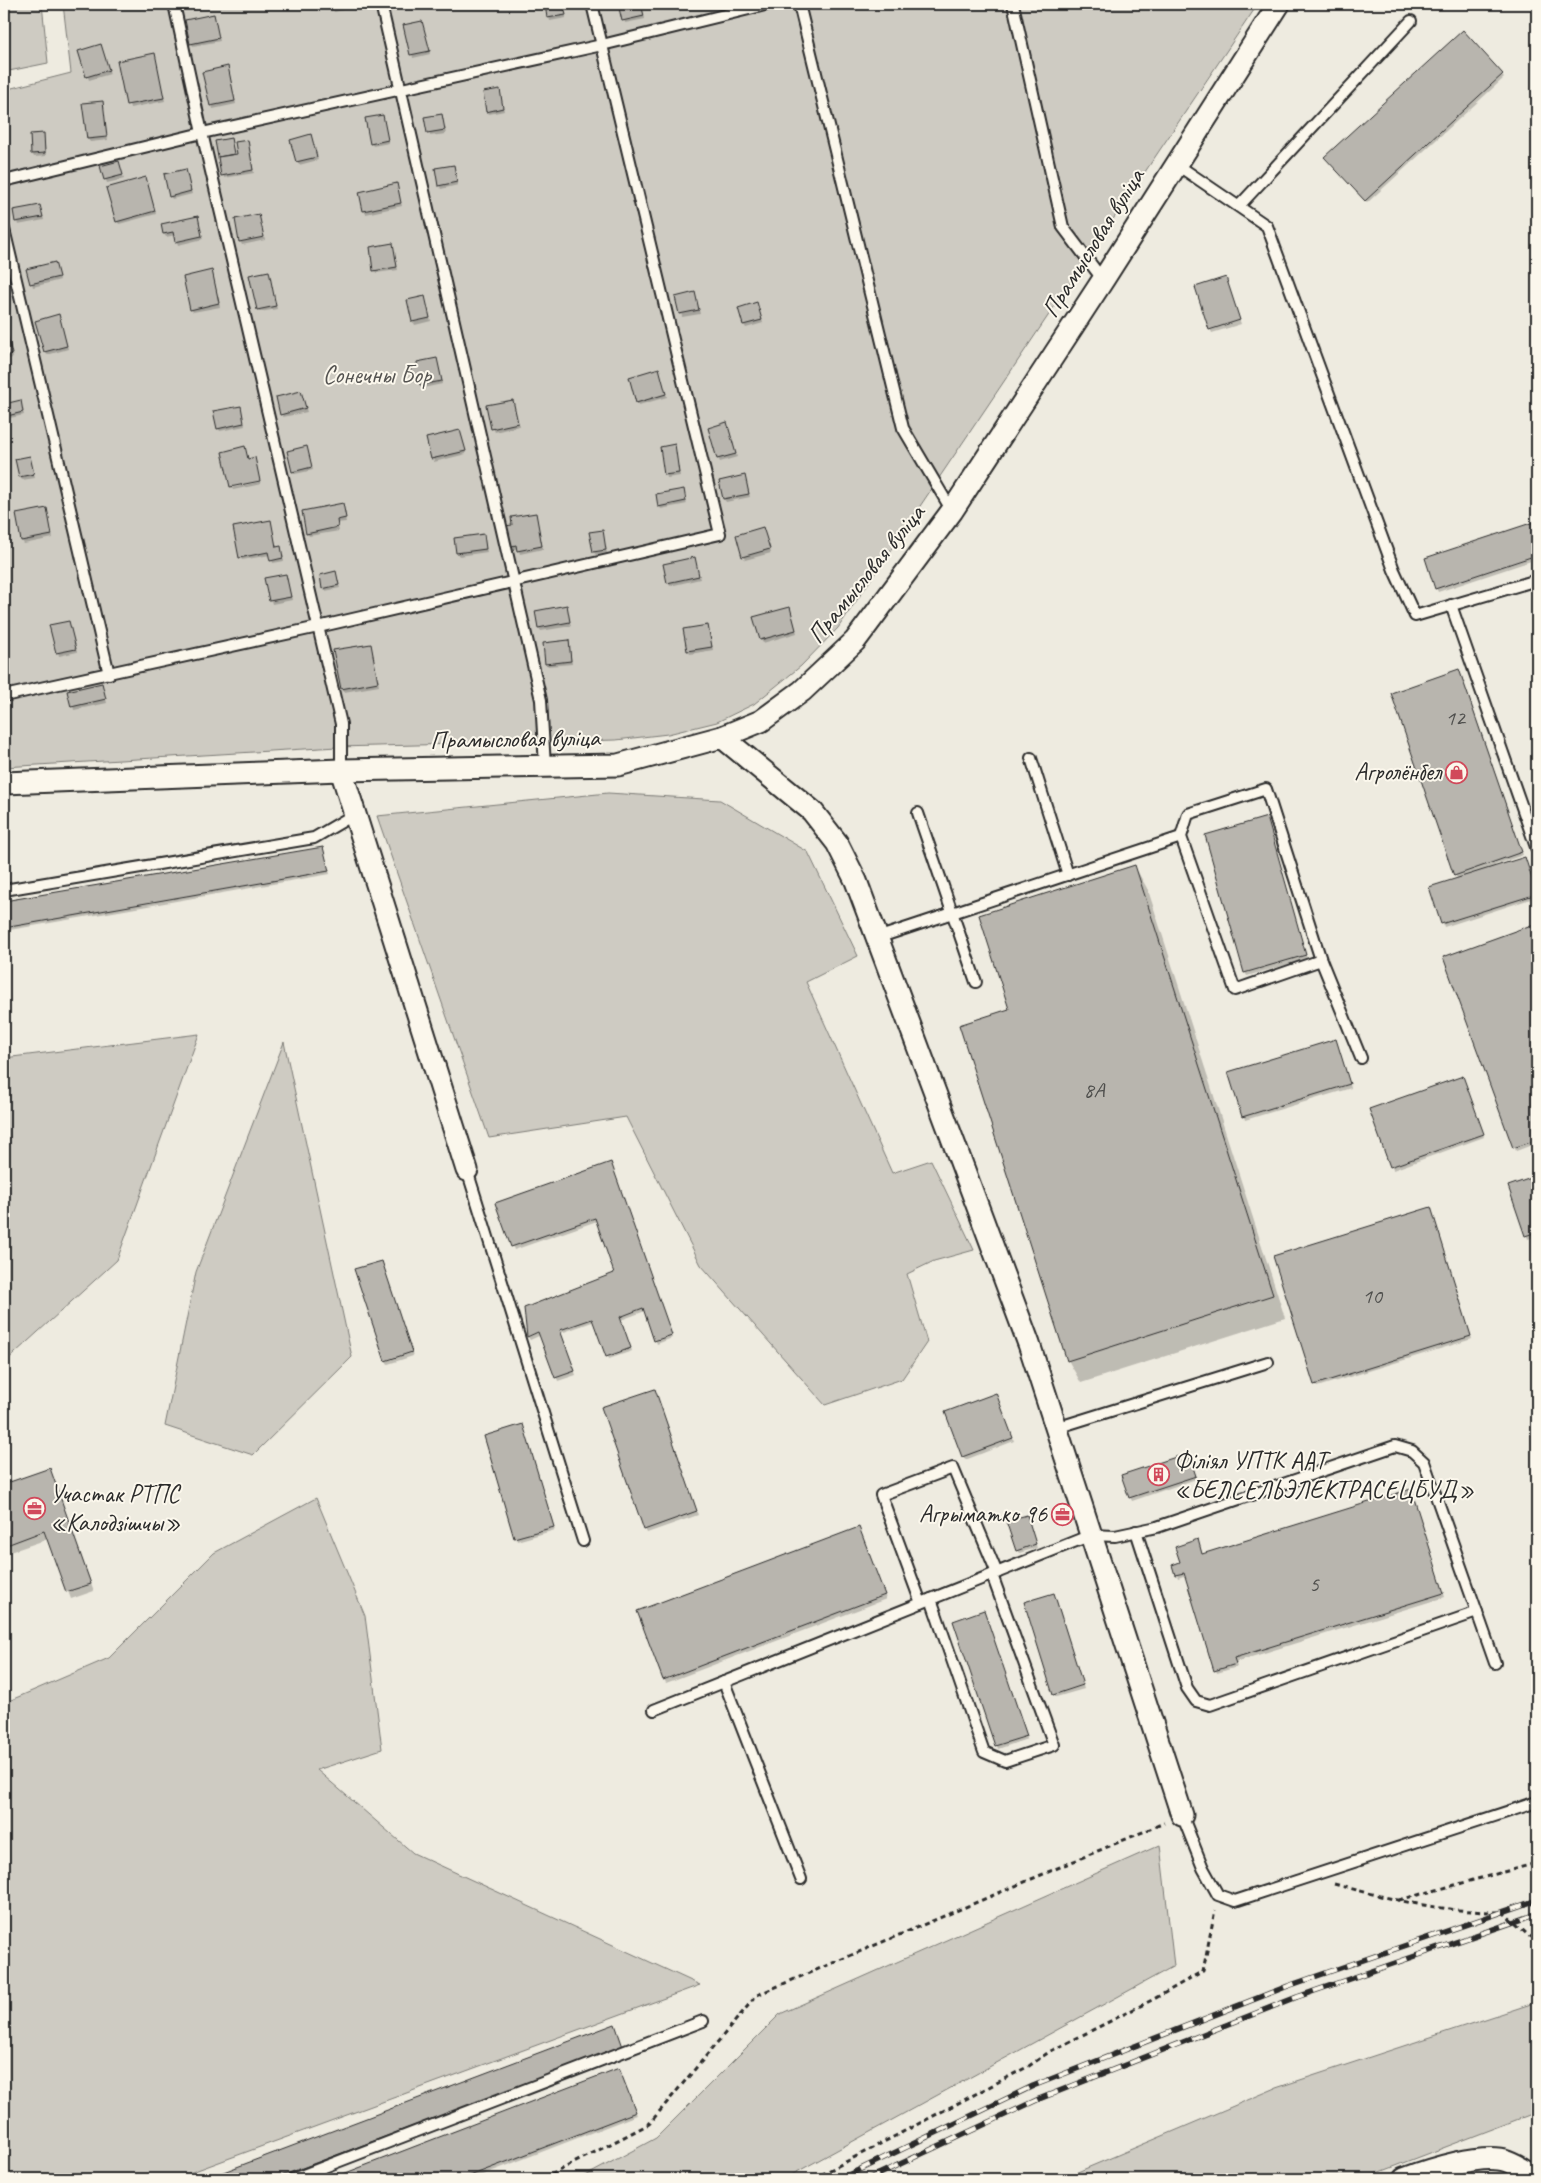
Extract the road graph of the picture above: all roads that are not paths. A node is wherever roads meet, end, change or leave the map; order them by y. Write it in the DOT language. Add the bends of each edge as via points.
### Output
graph roads {
  1 [pos="174,4"];
  2 [pos="381,4"];
  3 [pos="592,4"];
  4 [pos="769,4"];
  5 [pos="800,4"];
  6 [pos="1013,4"];
  7 [pos="1279,4"];
  8 [pos="1411,21"];
  9 [pos="602,45"];
  10 [pos="400,90"];
  11 [pos="202,133"];
  12 [pos="1176,164"];
  13 [pos="4,182"];
  14 [pos="1239,206"];
  15 [pos="4,229"];
  16 [pos="1103,280"];
  17 [pos="952,511"];
  18 [pos="1537,580"];
  19 [pos="514,582"];
  20 [pos="1451,605"];
  21 [pos="318,628"];
  22 [pos="109,674"];
  23 [pos="4,696"];
  24 [pos="722,737"];
  25 [pos="1031,758"];
  26 [pos="545,766"];
  27 [pos="341,770"];
  28 [pos="4,783"];
  29 [pos="355,814"];
  30 [pos="918,814"];
  31 [pos="1181,838"];
  32 [pos="1537,850"];
  33 [pos="1068,875"];
  34 [pos="4,890"];
  35 [pos="952,914"];
  36 [pos="877,938"];
  37 [pos="1321,960"];
  38 [pos="976,982"];
  39 [pos="1361,1058"];
  40 [pos="467,1170"];
  41 [pos="1268,1362"];
  42 [pos="1056,1428"];
  43 [pos="1136,1531"];
  44 [pos="1091,1535"];
  45 [pos="583,1542"];
  46 [pos="994,1574"];
  47 [pos="931,1599"];
  48 [pos="921,1603"];
  49 [pos="1477,1612"];
  50 [pos="1495,1663"];
  51 [pos="724,1682"];
  52 [pos="654,1710"];
  53 [pos="1537,1802"];
  54 [pos="1182,1815"];
  55 [pos="801,1879"];
  56 [pos="703,2021"];
  57 [pos="293,2179"];
  58 [pos="1404,2179"];
  59 [pos="1537,2179"];
  1 -- 11 [label="lane"];
  2 -- 10 [label="lane"];
  3 -- 9 [label="lane"];
  4 -- 9 [label="lane"];
  5 -- 17 [label="lane" via="903,428"];
  6 -- 16 [label="lane" via="1063,227"];
  7 -- 12 [label="street, Прамысловая вуліца"];
  8 -- 14 [label="lane"];
  9 -- 10 [label="lane"];
  9 -- 19 [label="lane" via="720,534"];
  10 -- 11 [label="lane"];
  10 -- 19 [label="lane"];
  11 -- 13 [label="lane"];
  11 -- 21 [label="lane"];
  12 -- 14 [label="lane"];
  12 -- 16 [label="street, Прамысловая вуліца"];
  14 -- 20 [label="lane" via="1267,226 1394,570 1415,616"];
  15 -- 22 [label="lane"];
  16 -- 17 [label="street, Прамысловая вуліца"];
  17 -- 24 [label="street, Прамысловая вуліца" via="854,641 795,696 761,721"];
  18 -- 20 [label="lane"];
  19 -- 21 [label="lane"];
  19 -- 26 [label="lane" via="541,700"];
  20 -- 32 [label="lane"];
  21 -- 22 [label="lane"];
  21 -- 27 [label="lane" via="341,724"];
  22 -- 23 [label="lane"];
  24 -- 26 [label="street, Прамысловая вуліца" via="618,764"];
  24 -- 36 [label="street" via="812,811 837,842 856,881"];
  25 -- 33 [label="lane"];
  26 -- 27 [label="street, Прамысловая вуліца"];
  27 -- 28 [label="street, Прамысловая вуліца"];
  27 -- 29 [label="street"];
  29 -- 34 [label="lane" via="314,838"];
  29 -- 40 [label="street"];
  30 -- 35 [label="lane"];
  31 -- 33 [label="lane"];
  31 -- 37 [label="lane" via="1235,990"];
  31 -- 37 [label="lane" via="1188,814 1266,789"];
  33 -- 35 [label="lane"];
  35 -- 36 [label="lane"];
  35 -- 38 [label="lane"];
  36 -- 42 [label="street" via="1028,1344"];
  37 -- 39 [label="lane"];
  40 -- 45 [label="lane"];
  41 -- 42 [label="lane"];
  42 -- 44 [label="street"];
  43 -- 44 [label="lane" via="1115,1536"];
  43 -- 49 [label="lane" via="1157,1527 1395,1446 1412,1451 1424,1462"];
  43 -- 49 [label="lane" via="1187,1688 1196,1701 1210,1705"];
  44 -- 46 [label="lane"];
  44 -- 54 [label="street"];
  46 -- 47 [label="lane"];
  46 -- 47 [label="lane" via="1054,1745 1006,1761 984,1752"];
  46 -- 48 [label="lane" via="953,1468 881,1494"];
  47 -- 48 [label="lane"];
  48 -- 51 [label="lane"];
  49 -- 50 [label="lane"];
  51 -- 52 [label="lane"];
  51 -- 55 [label="lane"];
  53 -- 54 [label="lane" via="1235,1901 1218,1895 1203,1868"];
  56 -- 57 [label="lane"];
  58 -- 59 [label="street" via="1449,2165 1484,2159 1506,2160"];
}
